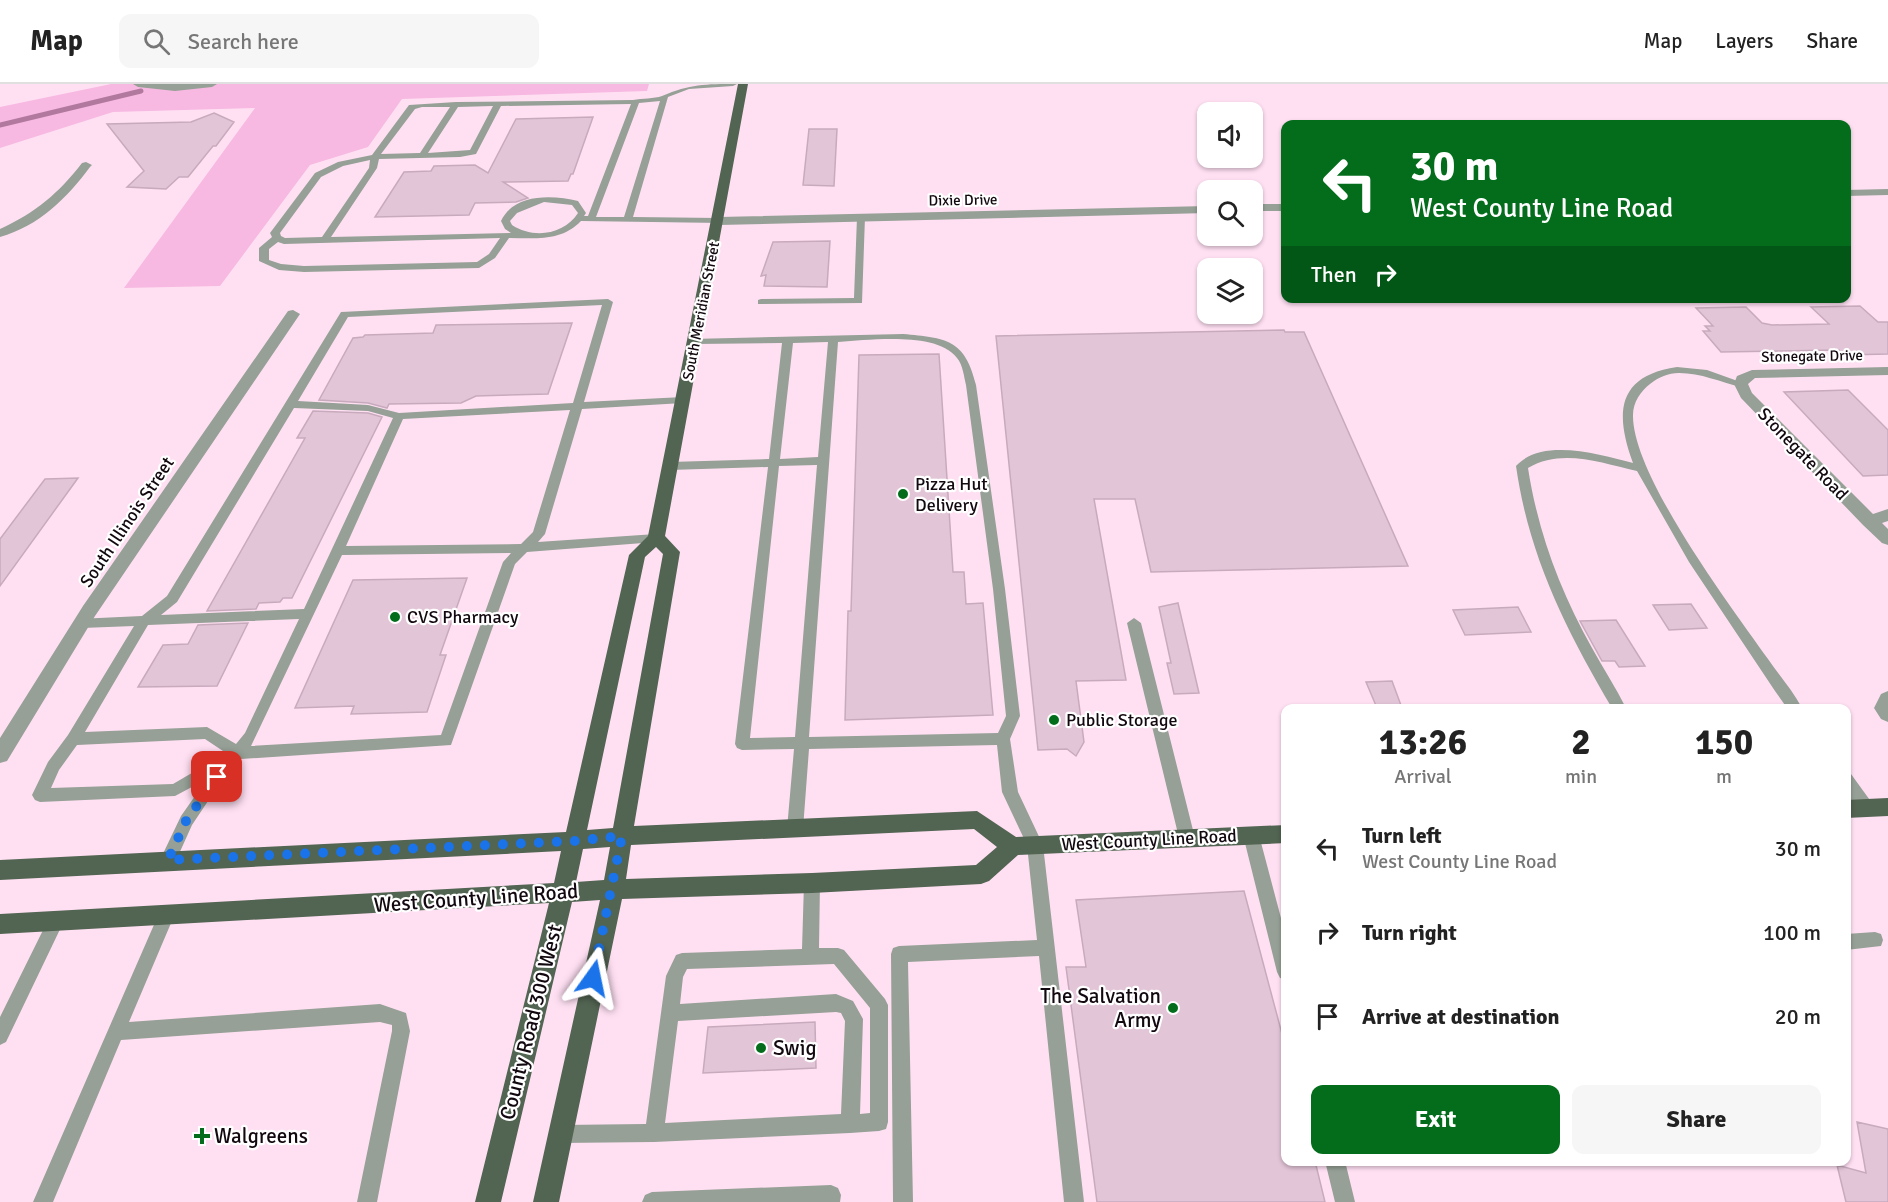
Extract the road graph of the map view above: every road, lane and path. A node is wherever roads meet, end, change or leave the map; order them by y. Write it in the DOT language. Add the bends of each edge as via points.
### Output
graph roads {
  1 [pos="138,84"];
  2 [pos="212,84"];
  3 [pos="733,84"];
  4 [pos="743,84"];
  5 [pos="665,98"];
  6 [pos="635,102"];
  7 [pos="456,104"];
  8 [pos="499,104"];
  9 [pos="375,157"];
  10 [pos="422,157"];
  11 [pos="86,165"];
  12 [pos="1888,192"];
  13 [pos="1851,194"];
  14 [pos="1281,207"];
  15 [pos="1263,208"];
  16 [pos="1197,209"];
  17 [pos="861,218"];
  18 [pos="580,219"];
  19 [pos="591,219"];
  20 [pos="628,219"];
  21 [pos="719,221"];
  22 [pos="0,234"];
  23 [pos="507,235"];
  24 [pos="527,235"];
  25 [pos="277,238"];
  26 [pos="325,240"];
  27 [pos="761,302"];
  28 [pos="293,314"];
  29 [pos="788,339"];
  30 [pos="832,339"];
  31 [pos="695,341"];
  32 [pos="1888,371"];
  33 [pos="1741,384"];
  34 [pos="683,400"];
  35 [pos="291,404"];
  36 [pos="577,405"];
  37 [pos="399,416"];
  38 [pos="823,461"];
  39 [pos="774,462"];
  40 [pos="670,466"];
  41 [pos="1643,469"];
  42 [pos="1888,515"];
  43 [pos="1869,521"];
  44 [pos="656,538"];
  45 [pos="1888,539"];
  46 [pos="522,548"];
  47 [pos="338,551"];
  48 [pos="308,615"];
  49 [pos="144,621"];
  50 [pos="82,623"];
  51 [pos="1134,623"];
  52 [pos="1888,699"];
  53 [pos="1617,704"];
  54 [pos="1792,704"];
  55 [pos="1888,714"];
  56 [pos="73,739"];
  57 [pos="1003,739"];
  58 [pos="802,743"];
  59 [pos="238,753"];
  60 [pos="0,755"];
  61 [pos="1851,786"];
  62 [pos="1888,807"];
  63 [pos="1851,808"];
  64 [pos="1867,808"];
  65 [pos="795,829"];
  66 [pos="1281,834"];
  67 [pos="1251,835"];
  68 [pos="622,836"];
  69 [pos="1187,838"];
  70 [pos="575,841"];
  71 [pos="1035,845"];
  72 [pos="1013,846"];
  73 [pos="168,860"];
  74 [pos="0,870"];
  75 [pos="812,883"];
  76 [pos="613,889"];
  77 [pos="563,892"];
  78 [pos="166,916"];
  79 [pos="56,921"];
  80 [pos="0,924"];
  81 [pos="1875,940"];
  82 [pos="1851,942"];
  83 [pos="1046,948"];
  84 [pos="1281,952"];
  85 [pos="810,957"];
  86 [pos="670,1013"];
  87 [pos="116,1032"];
  88 [pos="0,1036"];
  89 [pos="901,1056"];
  90 [pos="879,1057"];
  91 [pos="850,1124"];
  92 [pos="654,1133"];
  93 [pos="560,1134"];
  94 [pos="1336,1166"];
  95 [pos="43,1202"];
  96 [pos="367,1202"];
  97 [pos="488,1202"];
  98 [pos="546,1202"];
  99 [pos="652,1202"];
  100 [pos="830,1202"];
  101 [pos="903,1202"];
  102 [pos="1074,1202"];
  103 [pos="1346,1202"];
  1 -- 2 [label="street" via="175,88"];
  3 -- 5 [label="lane" via="692,85 672,91"];
  4 -- 21 [label="main road, South Meridian Street"];
  5 -- 6 [label="lane"];
  5 -- 20 [label="lane"];
  6 -- 8 [label="lane"];
  6 -- 19 [label="lane"];
  7 -- 8 [label="lane"];
  7 -- 9 [label="lane" via="412,107"];
  7 -- 10 [label="lane"];
  8 -- 10 [label="lane" via="472,152"];
  9 -- 10 [label="lane"];
  9 -- 25 [label="lane" via="341,164 318,175 275,234"];
  9 -- 26 [label="lane" via="373,168"];
  11 -- 22 [label="street" via="63,196 44,211"];
  12 -- 13 [label="street"];
  14 -- 15 [label="street"];
  16 -- 17 [label="street, Dixie Drive"];
  17 -- 21 [label="street, Dixie Drive"];
  17 -- 27 [label="lane" via="859,301"];
  18 -- 19 [label="lane"];
  18 -- 24 [label="lane" via="564,230"];
  18 -- 24 [label="lane" via="582,213 575,203 555,199 531,202 507,217 510,228"];
  19 -- 20 [label="lane"];
  20 -- 21 [label="lane"];
  21 -- 31 [label="main road, South Meridian Street"];
  23 -- 24 [label="lane"];
  23 -- 25 [label="lane" via="492,256 479,265 304,269 264,261 264,248"];
  23 -- 26 [label="lane"];
  25 -- 26 [label="lane"];
  28 -- 50 [label="street, South Illinois Street"];
  29 -- 30 [label="lane"];
  29 -- 31 [label="lane"];
  29 -- 39 [label="lane"];
  30 -- 38 [label="lane"];
  30 -- 57 [label="lane" via="914,337 946,344 963,357 971,385 1012,705 1013,716"];
  31 -- 34 [label="main road, South Meridian Street"];
  32 -- 33 [label="street, Stonegate Drive" via="1752,374 1742,379"];
  33 -- 41 [label="lane" via="1686,369 1646,380 1634,393 1627,414 1632,443"];
  33 -- 43 [label="street, Stonegate Road" via="1746,394"];
  34 -- 36 [label="lane"];
  34 -- 40 [label="main road, South Meridian Street"];
  35 -- 36 [label="lane" via="345,314 608,302"];
  35 -- 37 [label="lane" via="368,408"];
  35 -- 49 [label="lane" via="172,599"];
  36 -- 37 [label="lane"];
  36 -- 46 [label="lane" via="539,534"];
  37 -- 47 [label="lane"];
  38 -- 39 [label="lane"];
  38 -- 58 [label="lane"];
  39 -- 40 [label="lane"];
  39 -- 58 [label="lane" via="742,744"];
  40 -- 44 [label="main road, South Meridian Street"];
  41 -- 53 [label="lane" via="1559,454 1533,458 1522,466 1524,493 1541,556 1568,616"];
  41 -- 54 [label="lane" via="1702,573"];
  42 -- 43 [label="street"];
  43 -- 45 [label="street, Stonegate Road"];
  44 -- 46 [label="lane"];
  44 -- 68 [label="main road" via="672,552"];
  44 -- 70 [label="main road" via="637,555"];
  46 -- 47 [label="lane"];
  46 -- 59 [label="lane" via="509,562 446,741"];
  47 -- 48 [label="lane"];
  48 -- 49 [label="lane"];
  48 -- 59 [label="lane" via="250,737"];
  49 -- 50 [label="lane"];
  49 -- 56 [label="lane"];
  50 -- 60 [label="street, South Illinois Street"];
  51 -- 69 [label="lane"];
  52 -- 55 [label="street" via="1883,708"];
  56 -- 59 [label="lane" via="207,733"];
  56 -- 59 [label="lane" via="53,766 40,795 175,790"];
  57 -- 58 [label="lane"];
  57 -- 71 [label="lane" via="1010,792"];
  58 -- 65 [label="lane"];
  59 -- 73 [label="lane" via="186,821"];
  61 -- 64 [label="lane"];
  62 -- 64 [label="main road"];
  63 -- 64 [label="main road"];
  65 -- 68 [label="main road"];
  65 -- 72 [label="main road" via="978,820"];
  66 -- 67 [label="main road, West County Line Road"];
  67 -- 69 [label="main road, West County Line Road"];
  67 -- 84 [label="lane"];
  68 -- 70 [label="main road"];
  68 -- 76 [label="main road"];
  69 -- 71 [label="main road, West County Line Road"];
  70 -- 73 [label="main road"];
  70 -- 77 [label="main road, County Road 300 West"];
  71 -- 72 [label="main road, West County Line Road"];
  71 -- 83 [label="lane"];
  72 -- 75 [label="main road, West County Line Road" via="981,874"];
  73 -- 74 [label="main road"];
  75 -- 76 [label="main road, West County Line Road"];
  75 -- 85 [label="lane"];
  76 -- 77 [label="main road, West County Line Road"];
  76 -- 93 [label="main road"];
  77 -- 78 [label="main road, West County Line Road"];
  77 -- 97 [label="main road, County Road 300 West"];
  78 -- 79 [label="main road, West County Line Road"];
  78 -- 87 [label="lane"];
  79 -- 80 [label="main road, West County Line Road"];
  79 -- 88 [label="lane"];
  81 -- 82 [label="lane"];
  83 -- 89 [label="lane" via="900,954"];
  83 -- 102 [label="lane"];
  85 -- 86 [label="lane" via="682,961 675,976"];
  85 -- 90 [label="lane" via="838,956 879,1005"];
  86 -- 91 [label="lane" via="836,1003 847,1007 854,1019"];
  86 -- 92 [label="lane"];
  87 -- 95 [label="lane"];
  87 -- 96 [label="lane" via="380,1013 400,1018 401,1031"];
  89 -- 90 [label="lane"];
  89 -- 101 [label="lane"];
  90 -- 91 [label="lane" via="879,1122"];
  91 -- 92 [label="lane"];
  92 -- 93 [label="lane"];
  93 -- 98 [label="main road"];
  94 -- 103 [label="lane"];
  99 -- 100 [label="lane" via="831,1195"];
}
